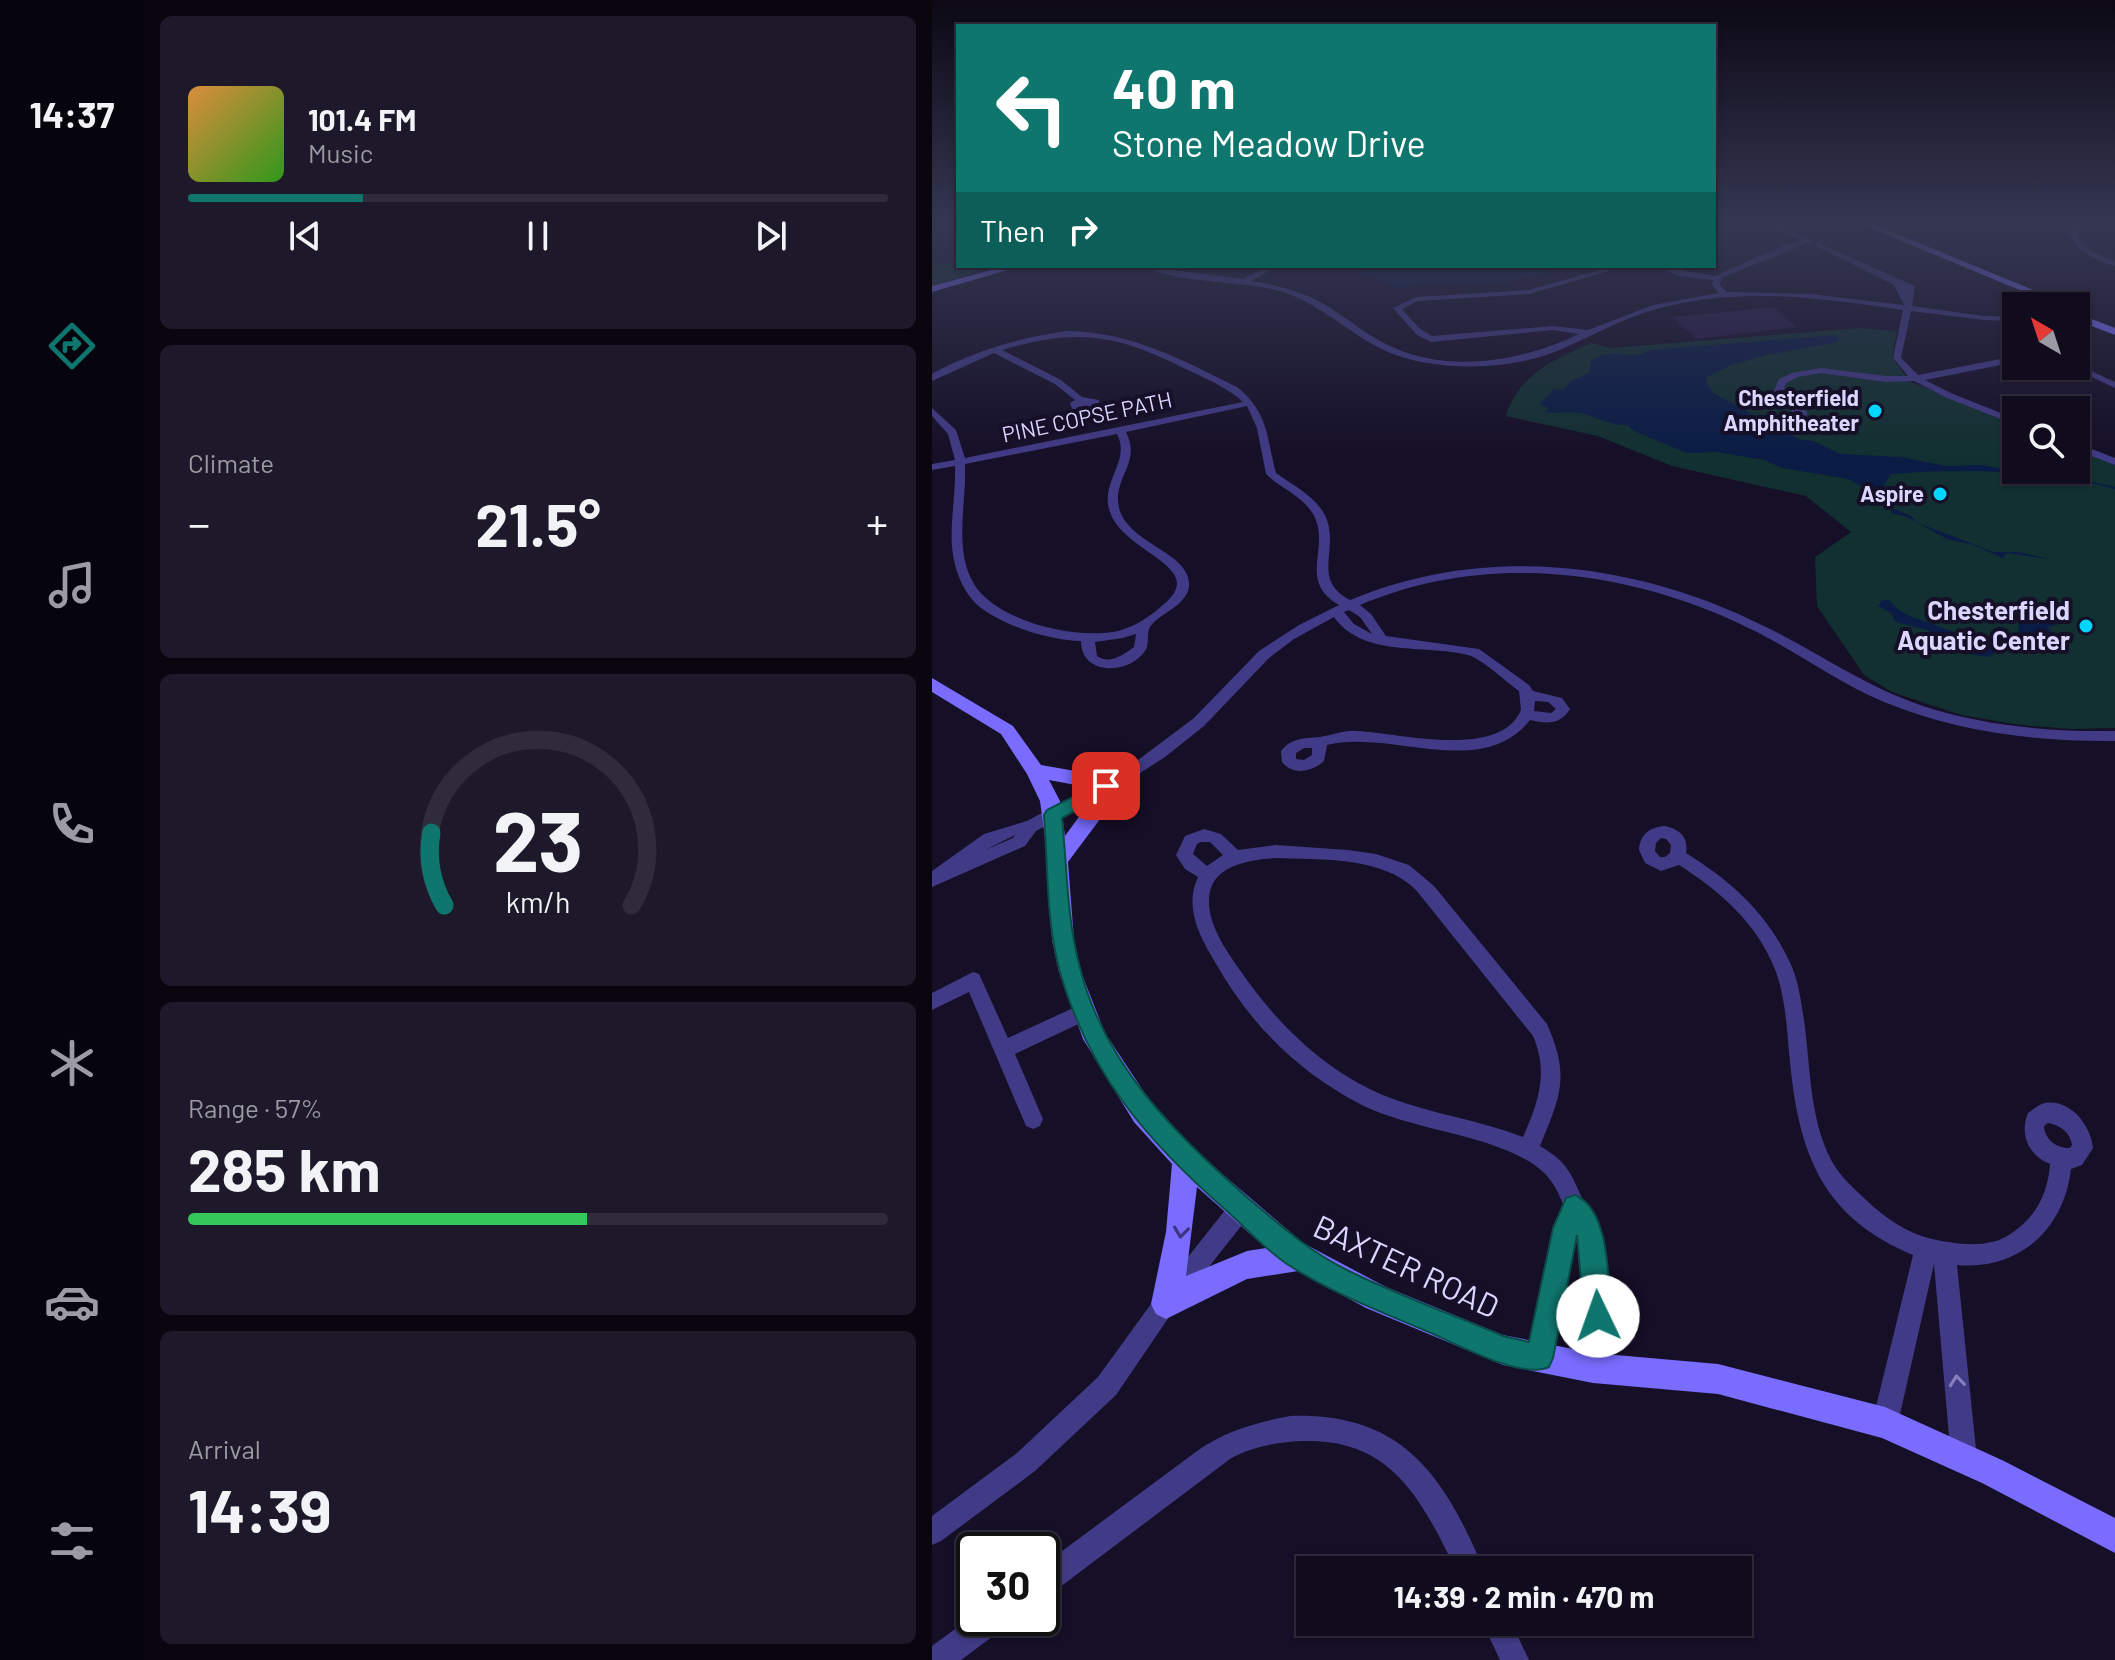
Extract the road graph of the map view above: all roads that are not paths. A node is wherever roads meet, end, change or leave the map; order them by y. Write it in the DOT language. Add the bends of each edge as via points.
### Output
graph roads {
  1 [pos="1313,301"];
  2 [pos="1421,301"];
  3 [pos="1688,301"];
  4 [pos="1868,301"];
  5 [pos="1908,301"];
  6 [pos="1906,305"];
  7 [pos="2090,315"];
  8 [pos="2002,317"];
  9 [pos="2090,322"];
  10 [pos="2115,325"];
  11 [pos="2115,332"];
  12 [pos="1591,333"];
  13 [pos="995,350"];
  14 [pos="2002,361"];
  15 [pos="2090,374"];
  16 [pos="1912,377"];
  17 [pos="932,378"];
  18 [pos="2115,385"];
  19 [pos="1081,400"];
  20 [pos="1250,403"];
  21 [pos="932,411"];
  22 [pos="1804,414"];
  23 [pos="2002,416"];
  24 [pos="1121,431"];
  25 [pos="2090,452"];
  26 [pos="959,462"];
  27 [pos="2115,462"];
  28 [pos="932,467"];
  29 [pos="1342,608"];
  30 [pos="1144,627"];
  31 [pos="1088,638"];
  32 [pos="932,684"];
  33 [pos="1529,696"];
  34 [pos="1527,714"];
  35 [pos="2115,736"];
  36 [pos="1320,742"];
  37 [pos="1035,771"];
  38 [pos="1120,778"];
  39 [pos="1042,821"];
  40 [pos="1234,857"];
  41 [pos="1679,857"];
  42 [pos="1058,860"];
  43 [pos="1209,875"];
  44 [pos="933,877"];
  45 [pos="932,1002"];
  46 [pos="1084,1012"];
  47 [pos="1003,1050"];
  48 [pos="1033,1119"];
  49 [pos="1528,1149"];
  50 [pos="1185,1159"];
  51 [pos="2061,1159"];
  52 [pos="1575,1207"];
  53 [pos="1241,1208"];
  54 [pos="1935,1251"];
  55 [pos="1299,1257"];
  56 [pos="1166,1304"];
  57 [pos="1540,1358"];
  58 [pos="1593,1368"];
  59 [pos="1885,1423"];
  60 [pos="1964,1459"];
  61 [pos="932,1532"];
  62 [pos="2115,1536"];
  63 [pos="1463,1556"];
  64 [pos="1060,1570"];
  65 [pos="970,1636"];
  66 [pos="1503,1636"];
  67 [pos="937,1660"];
  68 [pos="1515,1660"];
  1 -- 12 [label="street" via="1381,346 1432,360 1516,360"];
  2 -- 12 [label="street" via="1397,308 1416,332 1431,339 1553,328"];
  3 -- 12 [label="street" via="1650,308"];
  4 -- 6 [label="street"];
  5 -- 6 [label="street"];
  6 -- 8 [label="street"];
  6 -- 16 [label="street" via="1897,358"];
  7 -- 10 [label="main road"];
  9 -- 11 [label="main road"];
  13 -- 17 [label="street"];
  13 -- 19 [label="street" via="1058,382"];
  13 -- 20 [label="street" via="1052,333 1119,336 1234,389"];
  14 -- 16 [label="street"];
  15 -- 18 [label="street"];
  16 -- 22 [label="street" via="1818,370 1791,376 1782,381 1778,393"];
  16 -- 23 [label="street"];
  20 -- 24 [label="street, PINE COPSE PATH"];
  20 -- 29 [label="street" via="1266,437 1271,474 1321,514 1326,528 1322,576"];
  21 -- 26 [label="street" via="955,437"];
  24 -- 26 [label="street, PINE COPSE PATH"];
  24 -- 30 [label="street" via="1130,447 1111,495 1118,523 1183,578 1177,599"];
  25 -- 27 [label="street"];
  26 -- 28 [label="street, PINE COPSE PATH"];
  26 -- 31 [label="street" via="944,550 962,586 984,604 1057,636"];
  29 -- 33 [label="street" via="1347,626 1367,637 1474,652"];
  29 -- 35 [label="street" via="1412,583 1477,571 1559,570 1607,576 1710,606 1857,684 1930,712 2024,733"];
  29 -- 38 [label="street" via="1255,662 1198,723"];
  30 -- 31 [label="street"];
  30 -- 31 [label="street" via="1140,649 1108,664 1089,659"];
  32 -- 37 [label="main road, BAXTER ROAD" via="1007,730"];
  33 -- 34 [label="street"];
  33 -- 34 [label="street" via="1553,699 1563,709 1552,719"];
  34 -- 36 [label="street" via="1516,732 1489,742 1355,736"];
  37 -- 38 [label="main road" via="1081,779"];
  37 -- 39 [label="main road, BAXTER ROAD"];
  38 -- 39 [label="street"];
  38 -- 42 [label="main road" via="1099,799"];
  39 -- 42 [label="main road, BAXTER ROAD"];
  39 -- 44 [label="street" via="1019,842"];
  40 -- 43 [label="street"];
  40 -- 43 [label="street" via="1216,837 1204,834 1191,840 1184,855"];
  40 -- 49 [label="street" via="1267,850 1381,861 1414,877 1540,1030 1550,1050 1554,1080"];
  41 -- 54 [label="street" via="1720,881 1772,944 1785,973 1814,1142 1824,1167 1840,1191 1871,1219"];
  42 -- 46 [label="main road, BAXTER ROAD" via="1063,940"];
  43 -- 49 [label="street" via="1199,901 1209,931 1256,1008 1304,1057 1388,1107"];
  45 -- 47 [label="street" via="973,980"];
  46 -- 47 [label="street"];
  46 -- 50 [label="main road, BAXTER ROAD" via="1118,1077"];
  47 -- 48 [label="street"];
  49 -- 52 [label="street" via="1553,1166"];
  50 -- 53 [label="main road, BAXTER ROAD"];
  50 -- 56 [label="main road, one-way" via="1179,1254"];
  51 -- 54 [label="street" via="2061,1186 2030,1235 2008,1250 1978,1256"];
  52 -- 57 [label="street" via="1566,1228"];
  52 -- 58 [label="street" via="1591,1236 1598,1316"];
  53 -- 55 [label="main road, BAXTER ROAD"];
  53 -- 56 [label="street"];
  54 -- 59 [label="street"];
  60 -- 54 [label="street, one-way"];
  55 -- 56 [label="main road" via="1247,1265"];
  55 -- 57 [label="main road, BAXTER ROAD" via="1421,1318 1503,1350"];
  56 -- 61 [label="street" via="1107,1386 1026,1462"];
  57 -- 58 [label="main road, BAXTER ROAD"];
  58 -- 59 [label="main road, BAXTER ROAD" via="1718,1379"];
  59 -- 60 [label="main road, BAXTER ROAD"];
  60 -- 62 [label="main road, BAXTER ROAD"];
  63 -- 64 [label="street" via="1419,1482 1392,1453 1352,1434 1300,1427 1229,1446"];
  65 -- 67 [label="street"];
  66 -- 68 [label="street"];
}
